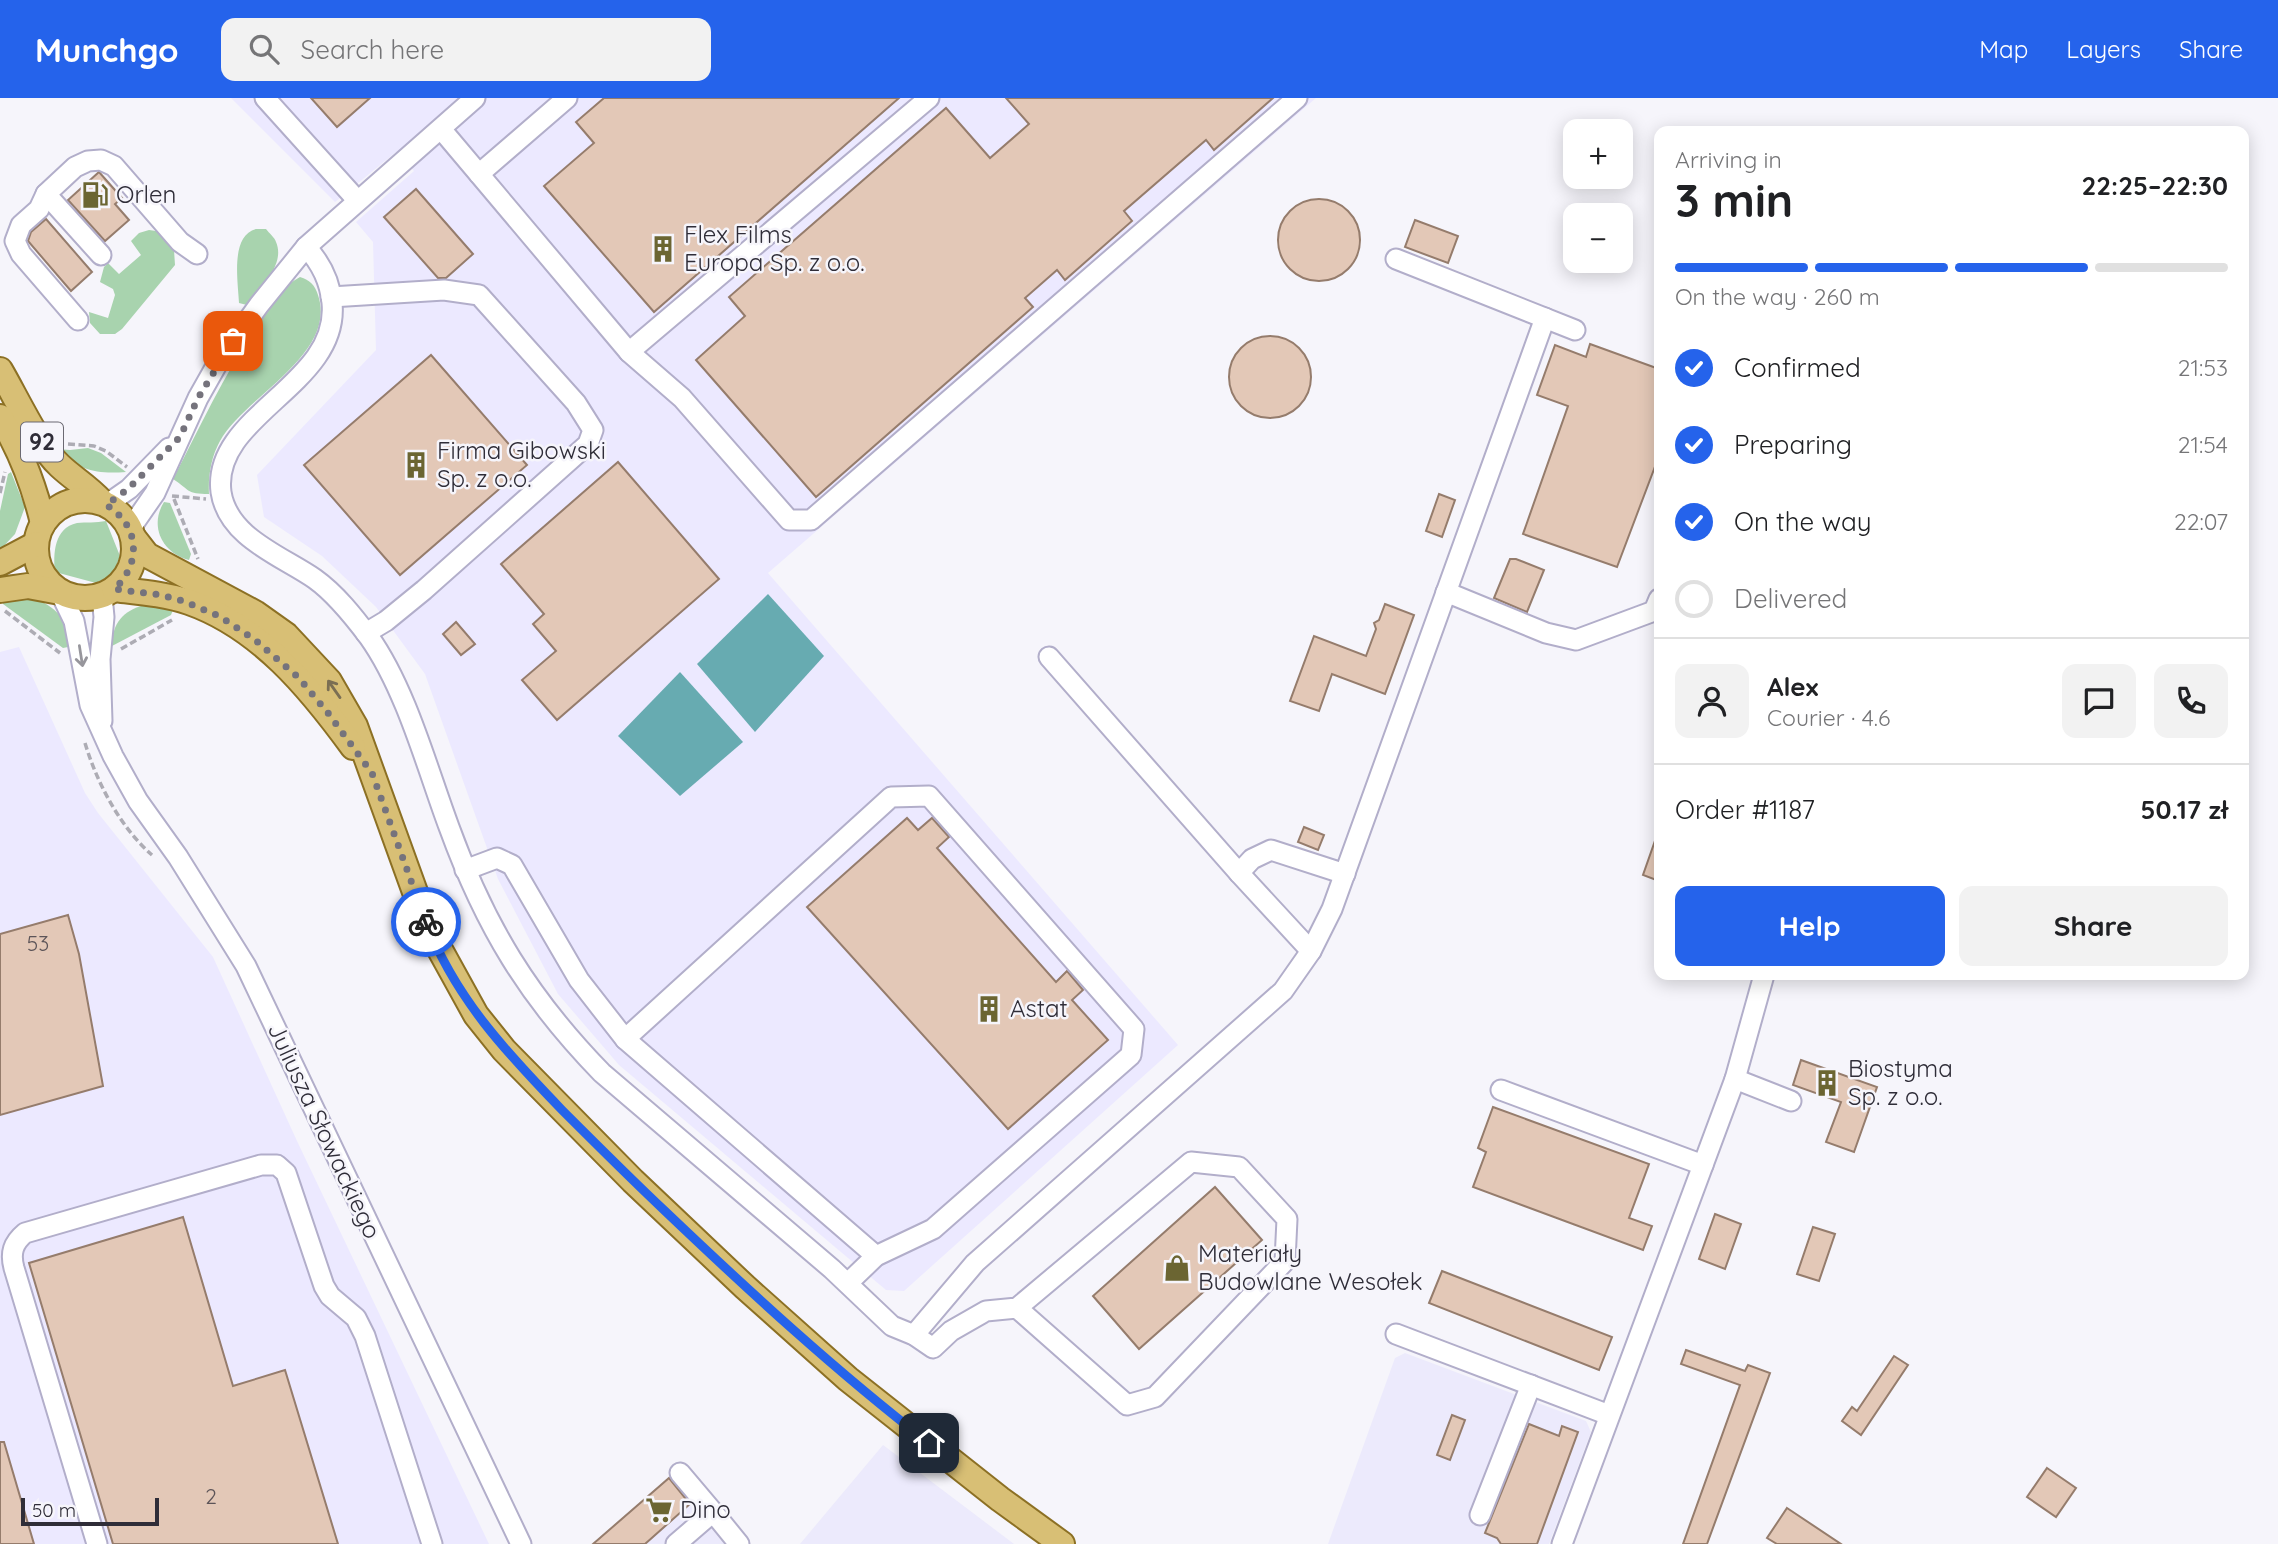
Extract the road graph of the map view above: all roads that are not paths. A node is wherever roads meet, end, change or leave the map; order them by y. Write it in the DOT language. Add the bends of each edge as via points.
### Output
graph roads {
  1 [pos="265,98"];
  2 [pos="475,98"];
  3 [pos="567,98"];
  4 [pos="929,98"];
  5 [pos="1297,98"];
  6 [pos="440,129"];
  7 [pos="479,174"];
  8 [pos="46,194"];
  9 [pos="357,200"];
  10 [pos="306,247"];
  11 [pos="197,254"];
  12 [pos="101,255"];
  13 [pos="1396,259"];
  14 [pos="331,297"];
  15 [pos="1545,318"];
  16 [pos="78,320"];
  17 [pos="1575,330"];
  18 [pos="629,352"];
  19 [pos="0,370"];
  20 [pos="0,416"];
  21 [pos="180,437"];
  22 [pos="104,503"];
  23 [pos="131,533"];
  24 [pos="40,534"];
  25 [pos="0,563"];
  26 [pos="0,590"];
  27 [pos="60,592"];
  28 [pos="1446,592"];
  29 [pos="108,593"];
  30 [pos="1654,611"];
  31 [pos="366,633"];
  32 [pos="1049,657"];
  33 [pos="103,733"];
  34 [pos="372,773"];
  35 [pos="466,870"];
  36 [pos="1238,873"];
  37 [pos="1345,874"];
  38 [pos="1311,951"];
  39 [pos="1764,980"];
  40 [pos="625,1039"];
  41 [pos="1735,1079"];
  42 [pos="1501,1090"];
  43 [pos="1791,1101"];
  44 [pos="1703,1165"];
  45 [pos="876,1255"];
  46 [pos="848,1283"];
  47 [pos="1017,1308"];
  48 [pos="1395,1334"];
  49 [pos="915,1335"];
  50 [pos="1531,1385"];
  51 [pos="1609,1415"];
  52 [pos="680,1473"];
  53 [pos="713,1512"];
  54 [pos="1480,1515"];
  55 [pos="97,1544"];
  56 [pos="432,1544"];
  57 [pos="521,1544"];
  58 [pos="676,1544"];
  59 [pos="738,1544"];
  60 [pos="1062,1544"];
  61 [pos="1562,1544"];
  1 -- 9 [label="street"];
  2 -- 6 [label="street"];
  3 -- 7 [label="street"];
  4 -- 18 [label="street"];
  5 -- 18 [label="street" via="811,520 789,520 682,398"];
  6 -- 7 [label="street"];
  6 -- 9 [label="street"];
  7 -- 18 [label="street"];
  8 -- 11 [label="street" via="75,167 102,160 114,166 180,242"];
  8 -- 12 [label="street"];
  8 -- 16 [label="street" via="39,209 21,225 15,241 20,254"];
  9 -- 10 [label="street"];
  10 -- 14 [label="street" via="320,264"];
  10 -- 21 [label="street" via="220,359"];
  13 -- 15 [label="street"];
  14 -- 31 [label="street" via="330,331 323,346 233,445 221,475 223,496 236,524 251,539 317,581"];
  14 -- 31 [label="street" via="444,290 479,295 576,403 593,430 588,444 424,590"];
  15 -- 17 [label="street"];
  15 -- 28 [label="street"];
  19 -- 22 [label="main road, 92" via="59,465"];
  20 -- 24 [label="main road, 92" via="38,501"];
  21 -- 22 [label="street" via="128,489"];
  21 -- 23 [label="street"];
  22 -- 23 [label="main road" via="120,515"];
  22 -- 24 [label="main road" via="68,503 58,508"];
  23 -- 29 [label="main road" via="131,566"];
  34 -- 23 [label="main road, one-way" via="341,698 286,635 255,613 147,555"];
  24 -- 25 [label="main road"];
  24 -- 27 [label="main road" via="37,561 48,582"];
  26 -- 27 [label="main road" via="28,586"];
  27 -- 29 [label="main road" via="78,598"];
  27 -- 33 [label="street, Juliusza Słowackiego, one-way" via="74,621 90,705"];
  28 -- 30 [label="street" via="1546,633 1576,640"];
  28 -- 37 [label="street"];
  29 -- 33 [label="street, Juliusza Słowackiego" via="100,659"];
  29 -- 34 [label="main road" via="161,595 190,603 254,639 299,678"];
  31 -- 35 [label="street" via="408,715"];
  32 -- 36 [label="street"];
  33 -- 57 [label="street, Juliusza Słowackiego" via="124,778 246,966"];
  34 -- 60 [label="main road" via="437,946 476,1015 504,1051 642,1190 827,1360"];
  35 -- 40 [label="street" via="497,858 512,865 579,980"];
  35 -- 46 [label="street" via="509,958 575,1045"];
  36 -- 37 [label="street" via="1271,850"];
  36 -- 38 [label="street"];
  37 -- 38 [label="street"];
  38 -- 49 [label="street" via="1283,991 975,1263"];
  39 -- 41 [label="street"];
  40 -- 45 [label="street"];
  40 -- 45 [label="street" via="891,797 929,796 1134,1029 1131,1055 933,1229"];
  41 -- 43 [label="street"];
  41 -- 44 [label="street"];
  42 -- 44 [label="street"];
  44 -- 51 [label="street"];
  45 -- 46 [label="street"];
  46 -- 49 [label="street" via="892,1325"];
  47 -- 47 [label="street" via="1127,1405 1155,1397 1285,1261 1286,1219 1239,1167 1191,1162"];
  47 -- 49 [label="street" via="986,1311 951,1331 933,1348"];
  48 -- 50 [label="street"];
  50 -- 51 [label="street"];
  50 -- 54 [label="street"];
  51 -- 61 [label="street"];
  52 -- 53 [label="street"];
  53 -- 58 [label="street"];
  53 -- 59 [label="street"];
  55 -- 56 [label="street" via="10,1256 13,1248 25,1233 261,1165 277,1166 286,1173 324,1286 356,1318 365,1336"];
}
